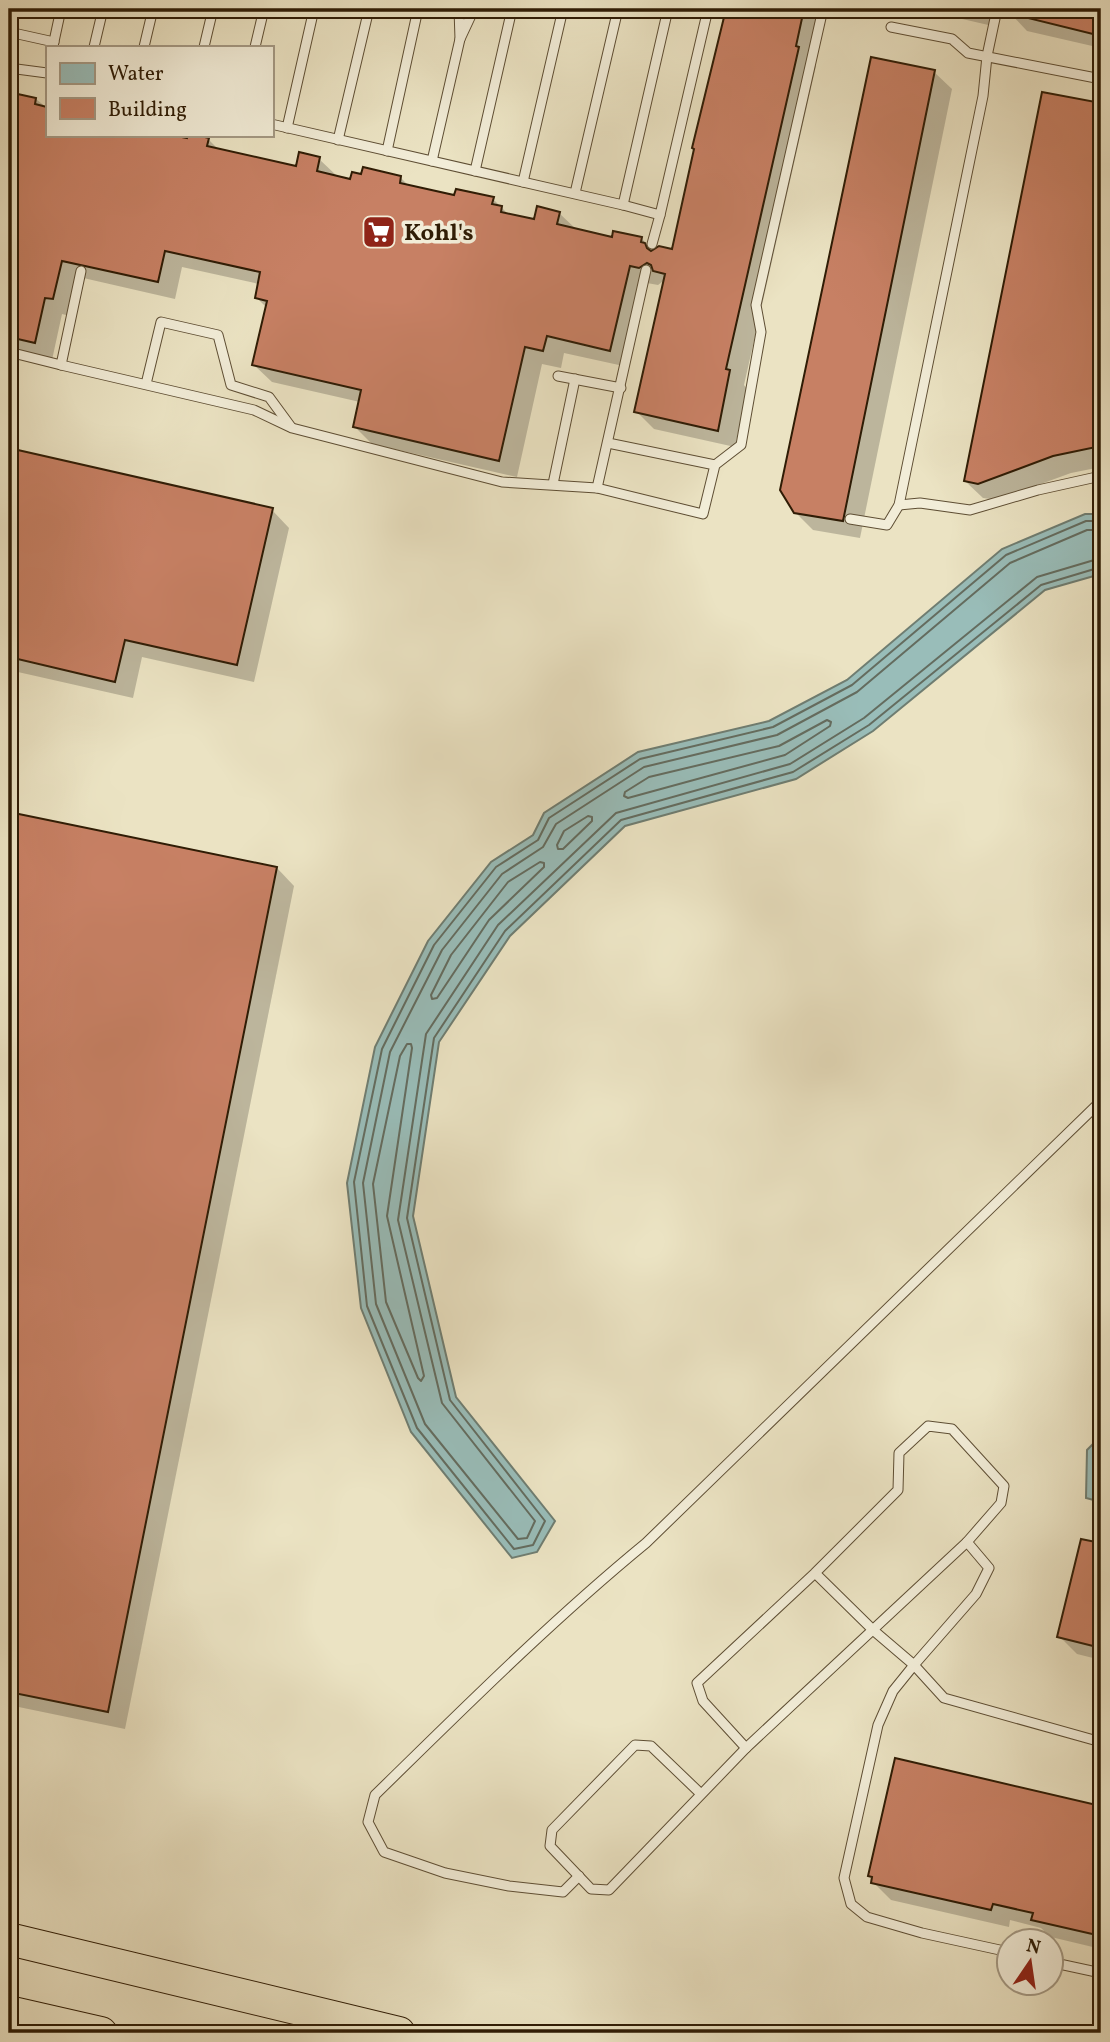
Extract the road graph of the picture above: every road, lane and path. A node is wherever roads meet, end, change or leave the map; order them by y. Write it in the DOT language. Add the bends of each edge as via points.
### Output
graph roads {
  1 [pos="61,9"];
  2 [pos="103,9"];
  3 [pos="153,9"];
  4 [pos="213,9"];
  5 [pos="264,9"];
  6 [pos="314,9"];
  7 [pos="369,9"];
  8 [pos="418,9"];
  9 [pos="459,9"];
  10 [pos="474,9"];
  11 [pos="512,9"];
  12 [pos="562,9"];
  13 [pos="618,9"];
  14 [pos="668,9"];
  15 [pos="708,9"];
  16 [pos="823,9"];
  17 [pos="997,9"];
  18 [pos="891,27"];
  19 [pos="9,32"];
  20 [pos="460,39"];
  21 [pos="53,44"];
  22 [pos="94,46"];
  23 [pos="144,46"];
  24 [pos="204,46"];
  25 [pos="255,46"];
  26 [pos="987,56"];
  27 [pos="9,68"];
  28 [pos="46,72"];
  29 [pos="1101,79"];
  30 [pos="273,124"];
  31 [pos="287,128"];
  32 [pos="338,140"];
  33 [pos="387,151"];
  34 [pos="432,161"];
  35 [pos="475,171"];
  36 [pos="523,182"];
  37 [pos="575,193"];
  38 [pos="623,205"];
  39 [pos="660,215"];
  40 [pos="652,244"];
  41 [pos="646,270"];
  42 [pos="81,271"];
  43 [pos="9,352"];
  44 [pos="61,365"];
  45 [pos="558,376"];
  46 [pos="575,379"];
  47 [pos="146,384"];
  48 [pos="621,388"];
  49 [pos="292,428"];
  50 [pos="608,443"];
  51 [pos="715,465"];
  52 [pos="1101,476"];
  53 [pos="553,484"];
  54 [pos="597,488"];
  55 [pos="899,505"];
  56 [pos="850,519"];
  57 [pos="1101,1101"];
  58 [pos="967,1542"];
  59 [pos="815,1573"];
  60 [pos="873,1630"];
  61 [pos="915,1665"];
  62 [pos="1101,1742"];
  63 [pos="746,1748"];
  64 [pos="701,1794"];
  65 [pos="579,1876"];
  66 [pos="9,1939"];
  67 [pos="995,1949"];
  68 [pos="1064,1965"];
  69 [pos="1101,1973"];
  70 [pos="9,2012"];
  71 [pos="101,2033"];
  72 [pos="399,2033"];
  1 -- 21 [label="lane"];
  2 -- 22 [label="lane"];
  3 -- 23 [label="lane"];
  4 -- 24 [label="lane"];
  5 -- 25 [label="lane"];
  6 -- 31 [label="lane"];
  7 -- 32 [label="lane"];
  8 -- 33 [label="lane"];
  9 -- 20 [label="lane"];
  10 -- 20 [label="lane"];
  11 -- 35 [label="lane"];
  12 -- 36 [label="lane"];
  13 -- 37 [label="lane"];
  14 -- 38 [label="lane"];
  15 -- 39 [label="lane"];
  16 -- 51 [label="lane" via="756,305 761,332 741,445"];
  17 -- 26 [label="lane"];
  18 -- 26 [label="lane" via="952,39 968,53"];
  19 -- 21 [label="lane"];
  20 -- 34 [label="lane"];
  26 -- 29 [label="lane"];
  26 -- 55 [label="lane" via="983,96"];
  27 -- 28 [label="lane"];
  30 -- 31 [label="lane"];
  31 -- 32 [label="lane"];
  32 -- 33 [label="lane"];
  33 -- 34 [label="lane"];
  34 -- 35 [label="lane"];
  35 -- 36 [label="lane"];
  36 -- 37 [label="lane"];
  37 -- 38 [label="lane"];
  38 -- 39 [label="lane"];
  39 -- 40 [label="lane"];
  41 -- 48 [label="lane"];
  42 -- 44 [label="lane"];
  43 -- 44 [label="lane"];
  44 -- 47 [label="lane"];
  45 -- 46 [label="lane"];
  46 -- 48 [label="lane"];
  46 -- 53 [label="lane"];
  47 -- 49 [label="lane" via="254,410"];
  47 -- 49 [label="lane" via="161,322 218,335 231,386 269,397"];
  48 -- 50 [label="lane"];
  49 -- 53 [label="lane" via="502,482"];
  50 -- 51 [label="lane"];
  50 -- 54 [label="lane"];
  51 -- 54 [label="lane" via="703,514"];
  52 -- 55 [label="lane" via="970,510"];
  53 -- 54 [label="lane"];
  55 -- 56 [label="lane" via="887,525"];
  57 -- 65 [label="lane" via="646,1543 549,1628 375,1795 368,1822 384,1852 445,1873 509,1886 563,1892"];
  58 -- 59 [label="lane" via="1001,1503 1003,1486 952,1429 928,1426 899,1453 898,1490"];
  58 -- 60 [label="lane"];
  58 -- 61 [label="lane" via="989,1568 976,1594"];
  59 -- 60 [label="lane"];
  59 -- 63 [label="lane" via="697,1683 703,1701"];
  60 -- 61 [label="lane"];
  60 -- 63 [label="lane"];
  61 -- 62 [label="lane" via="944,1698"];
  61 -- 67 [label="lane" via="893,1691 878,1725 844,1878 851,1904 867,1917"];
  63 -- 64 [label="lane"];
  64 -- 65 [label="lane" via="609,1890 591,1889"];
  64 -- 65 [label="lane" via="651,1746 635,1745 552,1830 550,1846"];
  66 -- 72 [label="highway"];
  68 -- 69 [label="lane"];
  70 -- 71 [label="highway"];
}
